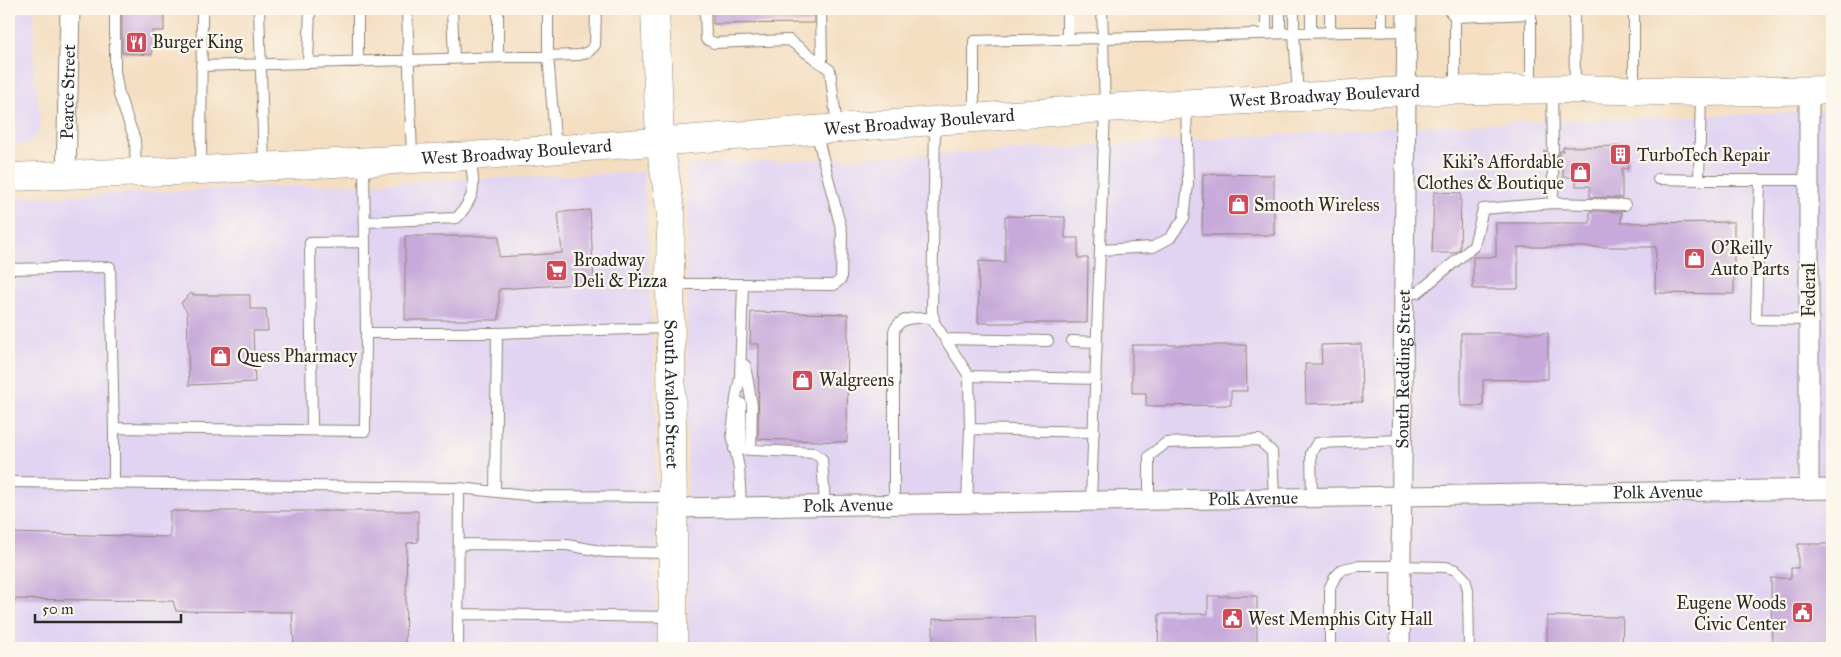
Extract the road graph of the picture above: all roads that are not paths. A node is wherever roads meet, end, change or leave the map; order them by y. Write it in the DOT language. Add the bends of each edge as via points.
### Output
graph roads {
  1 [pos="70,9"];
  2 [pos="115,9"];
  3 [pos="202,9"];
  4 [pos="259,9"];
  5 [pos="310,9"];
  6 [pos="358,9"];
  7 [pos="407,9"];
  8 [pos="452,9"];
  9 [pos="498,9"];
  10 [pos="548,9"];
  11 [pos="596,9"];
  12 [pos="655,9"];
  13 [pos="705,9"];
  14 [pos="821,9"];
  15 [pos="1067,9"];
  16 [pos="1102,9"];
  17 [pos="1266,9"];
  18 [pos="1280,9"];
  19 [pos="1294,9"];
  20 [pos="1312,9"];
  21 [pos="1330,9"];
  22 [pos="1382,9"];
  23 [pos="1407,9"];
  24 [pos="1574,9"];
  25 [pos="1634,9"];
  26 [pos="1531,12"];
  27 [pos="1451,13"];
  28 [pos="1407,31"];
  29 [pos="1330,32"];
  30 [pos="1382,32"];
  31 [pos="1266,33"];
  32 [pos="1280,33"];
  33 [pos="1294,33"];
  34 [pos="1312,33"];
  35 [pos="1103,38"];
  36 [pos="1067,39"];
  37 [pos="548,56"];
  38 [pos="498,57"];
  39 [pos="454,59"];
  40 [pos="408,60"];
  41 [pos="358,62"];
  42 [pos="308,63"];
  43 [pos="261,64"];
  44 [pos="822,64"];
  45 [pos="201,66"];
  46 [pos="1552,89"];
  47 [pos="1455,90"];
  48 [pos="1634,90"];
  49 [pos="1820,90"];
  50 [pos="1405,91"];
  51 [pos="1701,92"];
  52 [pos="1298,97"];
  53 [pos="1186,102"];
  54 [pos="1105,108"];
  55 [pos="974,118"];
  56 [pos="935,122"];
  57 [pos="827,128"];
  58 [pos="660,142"];
  59 [pos="556,150"];
  60 [pos="1553,151"];
  61 [pos="470,156"];
  62 [pos="412,159"];
  63 [pos="364,162"];
  64 [pos="264,167"];
  65 [pos="1553,169"];
  66 [pos="201,170"];
  67 [pos="136,172"];
  68 [pos="66,174"];
  69 [pos="9,176"];
  70 [pos="1658,179"];
  71 [pos="1698,180"];
  72 [pos="1809,180"];
  73 [pos="1760,181"];
  74 [pos="1553,203"];
  75 [pos="1626,205"];
  76 [pos="365,222"];
  77 [pos="365,242"];
  78 [pos="1100,250"];
  79 [pos="9,269"];
  80 [pos="670,284"];
  81 [pos="743,284"];
  82 [pos="1403,293"];
  83 [pos="934,318"];
  84 [pos="1809,320"];
  85 [pos="671,328"];
  86 [pos="366,333"];
  87 [pos="496,333"];
  88 [pos="945,339"];
  89 [pos="1048,341"];
  90 [pos="1072,341"];
  91 [pos="1097,342"];
  92 [pos="741,352"];
  93 [pos="969,376"];
  94 [pos="740,377"];
  95 [pos="1096,379"];
  96 [pos="114,428"];
  97 [pos="970,429"];
  98 [pos="312,430"];
  99 [pos="1094,432"];
  100 [pos="1402,440"];
  101 [pos="742,450"];
  102 [pos="9,482"];
  103 [pos="114,483"];
  104 [pos="459,488"];
  105 [pos="1832,488"];
  106 [pos="1809,489"];
  107 [pos="495,492"];
  108 [pos="1402,495"];
  109 [pos="1312,497"];
  110 [pos="1274,498"];
  111 [pos="1149,500"];
  112 [pos="1091,501"];
  113 [pos="673,503"];
  114 [pos="967,503"];
  115 [pos="894,504"];
  116 [pos="825,505"];
  117 [pos="741,507"];
  118 [pos="459,544"];
  119 [pos="673,553"];
  120 [pos="1400,566"];
  121 [pos="459,614"];
  122 [pos="674,617"];
  123 [pos="458,648"];
  124 [pos="673,648"];
  125 [pos="1330,648"];
  126 [pos="1400,648"];
  127 [pos="1469,648"];
  1 -- 68 [label="street, Pearce Street"];
  2 -- 67 [label="lane" via="118,95 135,140"];
  3 -- 45 [label="lane"];
  4 -- 43 [label="lane"];
  5 -- 42 [label="lane"];
  6 -- 41 [label="lane"];
  7 -- 40 [label="lane"];
  8 -- 39 [label="lane"];
  9 -- 38 [label="lane"];
  10 -- 37 [label="lane"];
  11 -- 37 [label="lane" via="595,45 588,52"];
  12 -- 58 [label="main road, South Avalon Street"];
  13 -- 44 [label="lane" via="706,39 714,43 789,40"];
  14 -- 44 [label="lane"];
  15 -- 36 [label="lane"];
  16 -- 35 [label="lane"];
  17 -- 31 [label="lane"];
  18 -- 32 [label="lane"];
  19 -- 33 [label="lane"];
  20 -- 34 [label="lane"];
  21 -- 29 [label="lane"];
  22 -- 30 [label="lane"];
  23 -- 28 [label="street, South Redding Street"];
  24 -- 46 [label="lane"];
  25 -- 48 [label="lane"];
  26 -- 27 [label="lane"];
  26 -- 46 [label="lane"];
  27 -- 47 [label="lane"];
  28 -- 30 [label="lane"];
  28 -- 50 [label="street, South Redding Street"];
  29 -- 30 [label="lane"];
  29 -- 34 [label="lane"];
  31 -- 32 [label="lane"];
  31 -- 35 [label="lane"];
  32 -- 33 [label="lane"];
  33 -- 34 [label="lane"];
  33 -- 52 [label="lane"];
  35 -- 36 [label="lane"];
  35 -- 54 [label="lane"];
  36 -- 55 [label="lane" via="974,41"];
  37 -- 38 [label="lane"];
  37 -- 59 [label="lane"];
  38 -- 39 [label="lane"];
  39 -- 40 [label="lane"];
  40 -- 41 [label="lane"];
  40 -- 62 [label="lane"];
  41 -- 42 [label="lane"];
  42 -- 43 [label="lane"];
  43 -- 45 [label="lane"];
  43 -- 64 [label="lane"];
  44 -- 57 [label="lane" via="830,70"];
  45 -- 66 [label="lane"];
  46 -- 47 [label="main road, West Broadway Boulevard"];
  46 -- 48 [label="main road, West Broadway Boulevard"];
  46 -- 60 [label="lane"];
  47 -- 50 [label="main road, West Broadway Boulevard"];
  48 -- 51 [label="main road, West Broadway Boulevard"];
  49 -- 51 [label="main road, West Broadway Boulevard"];
  49 -- 72 [label="street, Federal"];
  50 -- 52 [label="main road, West Broadway Boulevard"];
  50 -- 82 [label="street, South Redding Street"];
  51 -- 71 [label="lane"];
  52 -- 53 [label="main road, West Broadway Boulevard"];
  53 -- 54 [label="main road, West Broadway Boulevard"];
  53 -- 78 [label="lane" via="1188,185 1184,218 1170,238 1153,247"];
  54 -- 55 [label="main road, West Broadway Boulevard"];
  54 -- 78 [label="lane"];
  55 -- 56 [label="main road, West Broadway Boulevard"];
  56 -- 57 [label="main road, West Broadway Boulevard"];
  56 -- 83 [label="lane"];
  57 -- 58 [label="main road, West Broadway Boulevard"];
  57 -- 81 [label="lane" via="842,232 842,279 834,286"];
  58 -- 59 [label="main road, West Broadway Boulevard"];
  58 -- 80 [label="main road, South Avalon Street" via="671,214"];
  59 -- 61 [label="main road, West Broadway Boulevard"];
  61 -- 62 [label="main road, West Broadway Boulevard"];
  61 -- 76 [label="lane" via="474,186 470,202 457,218"];
  62 -- 63 [label="main road, West Broadway Boulevard"];
  63 -- 64 [label="main road, West Broadway Boulevard"];
  63 -- 76 [label="lane"];
  64 -- 66 [label="main road, West Broadway Boulevard"];
  65 -- 74 [label="lane"];
  66 -- 67 [label="main road, West Broadway Boulevard"];
  67 -- 68 [label="main road, West Broadway Boulevard"];
  68 -- 69 [label="main road, West Broadway Boulevard"];
  70 -- 71 [label="lane"];
  71 -- 73 [label="lane"];
  72 -- 73 [label="lane"];
  72 -- 84 [label="street, Federal"];
  73 -- 84 [label="lane" via="1756,319"];
  74 -- 75 [label="lane"];
  74 -- 82 [label="lane" via="1483,209 1474,246 1417,293"];
  76 -- 77 [label="lane"];
  77 -- 86 [label="lane"];
  77 -- 98 [label="lane" via="310,243"];
  78 -- 91 [label="lane"];
  79 -- 96 [label="lane" via="110,267"];
  80 -- 81 [label="lane"];
  80 -- 85 [label="main road, South Avalon Street"];
  81 -- 92 [label="lane"];
  82 -- 100 [label="street, South Redding Street"];
  83 -- 88 [label="lane"];
  83 -- 115 [label="lane" via="905,319 897,324 894,331"];
  84 -- 106 [label="street, Federal"];
  85 -- 87 [label="lane"];
  85 -- 113 [label="main road, South Avalon Street"];
  86 -- 87 [label="lane"];
  86 -- 98 [label="lane" via="365,430"];
  87 -- 107 [label="lane"];
  88 -- 89 [label="lane"];
  88 -- 93 [label="lane"];
  90 -- 91 [label="lane"];
  91 -- 95 [label="lane"];
  92 -- 94 [label="lane"];
  92 -- 101 [label="lane" via="752,405"];
  93 -- 95 [label="lane"];
  93 -- 97 [label="lane"];
  94 -- 101 [label="lane"];
  94 -- 101 [label="lane" via="732,434"];
  95 -- 99 [label="lane"];
  96 -- 98 [label="lane"];
  96 -- 103 [label="lane"];
  97 -- 99 [label="lane"];
  97 -- 114 [label="lane"];
  99 -- 112 [label="lane"];
  100 -- 108 [label="street, South Redding Street"];
  100 -- 109 [label="lane" via="1317,442 1311,453"];
  101 -- 116 [label="lane" via="814,453 822,459"];
  101 -- 117 [label="lane" via="739,468"];
  102 -- 103 [label="lane"];
  103 -- 104 [label="lane"];
  104 -- 107 [label="lane"];
  104 -- 118 [label="lane"];
  105 -- 106 [label="street, Polk Avenue"];
  106 -- 108 [label="street, Polk Avenue"];
  107 -- 113 [label="lane"];
  108 -- 109 [label="street, Polk Avenue"];
  108 -- 120 [label="street, South Redding Street"];
  109 -- 110 [label="street, Polk Avenue"];
  110 -- 111 [label="street, Polk Avenue"];
  110 -- 111 [label="lane" via="1272,452 1259,440 1166,443 1149,456"];
  111 -- 112 [label="street, Polk Avenue"];
  112 -- 114 [label="street, Polk Avenue"];
  113 -- 117 [label="street, Polk Avenue"];
  113 -- 119 [label="main road, South Avalon Street"];
  114 -- 115 [label="street, Polk Avenue"];
  115 -- 116 [label="street, Polk Avenue"];
  116 -- 117 [label="street, Polk Avenue"];
  118 -- 119 [label="lane" via="567,545 606,552"];
  118 -- 121 [label="lane"];
  119 -- 122 [label="main road, South Avalon Street"];
  120 -- 125 [label="lane" via="1357,566 1343,569 1335,577 1330,587"];
  120 -- 126 [label="street, South Redding Street"];
  120 -- 127 [label="lane" via="1446,566 1465,579"];
  121 -- 122 [label="lane"];
  121 -- 123 [label="lane"];
  122 -- 124 [label="main road, South Avalon Street"];
}
